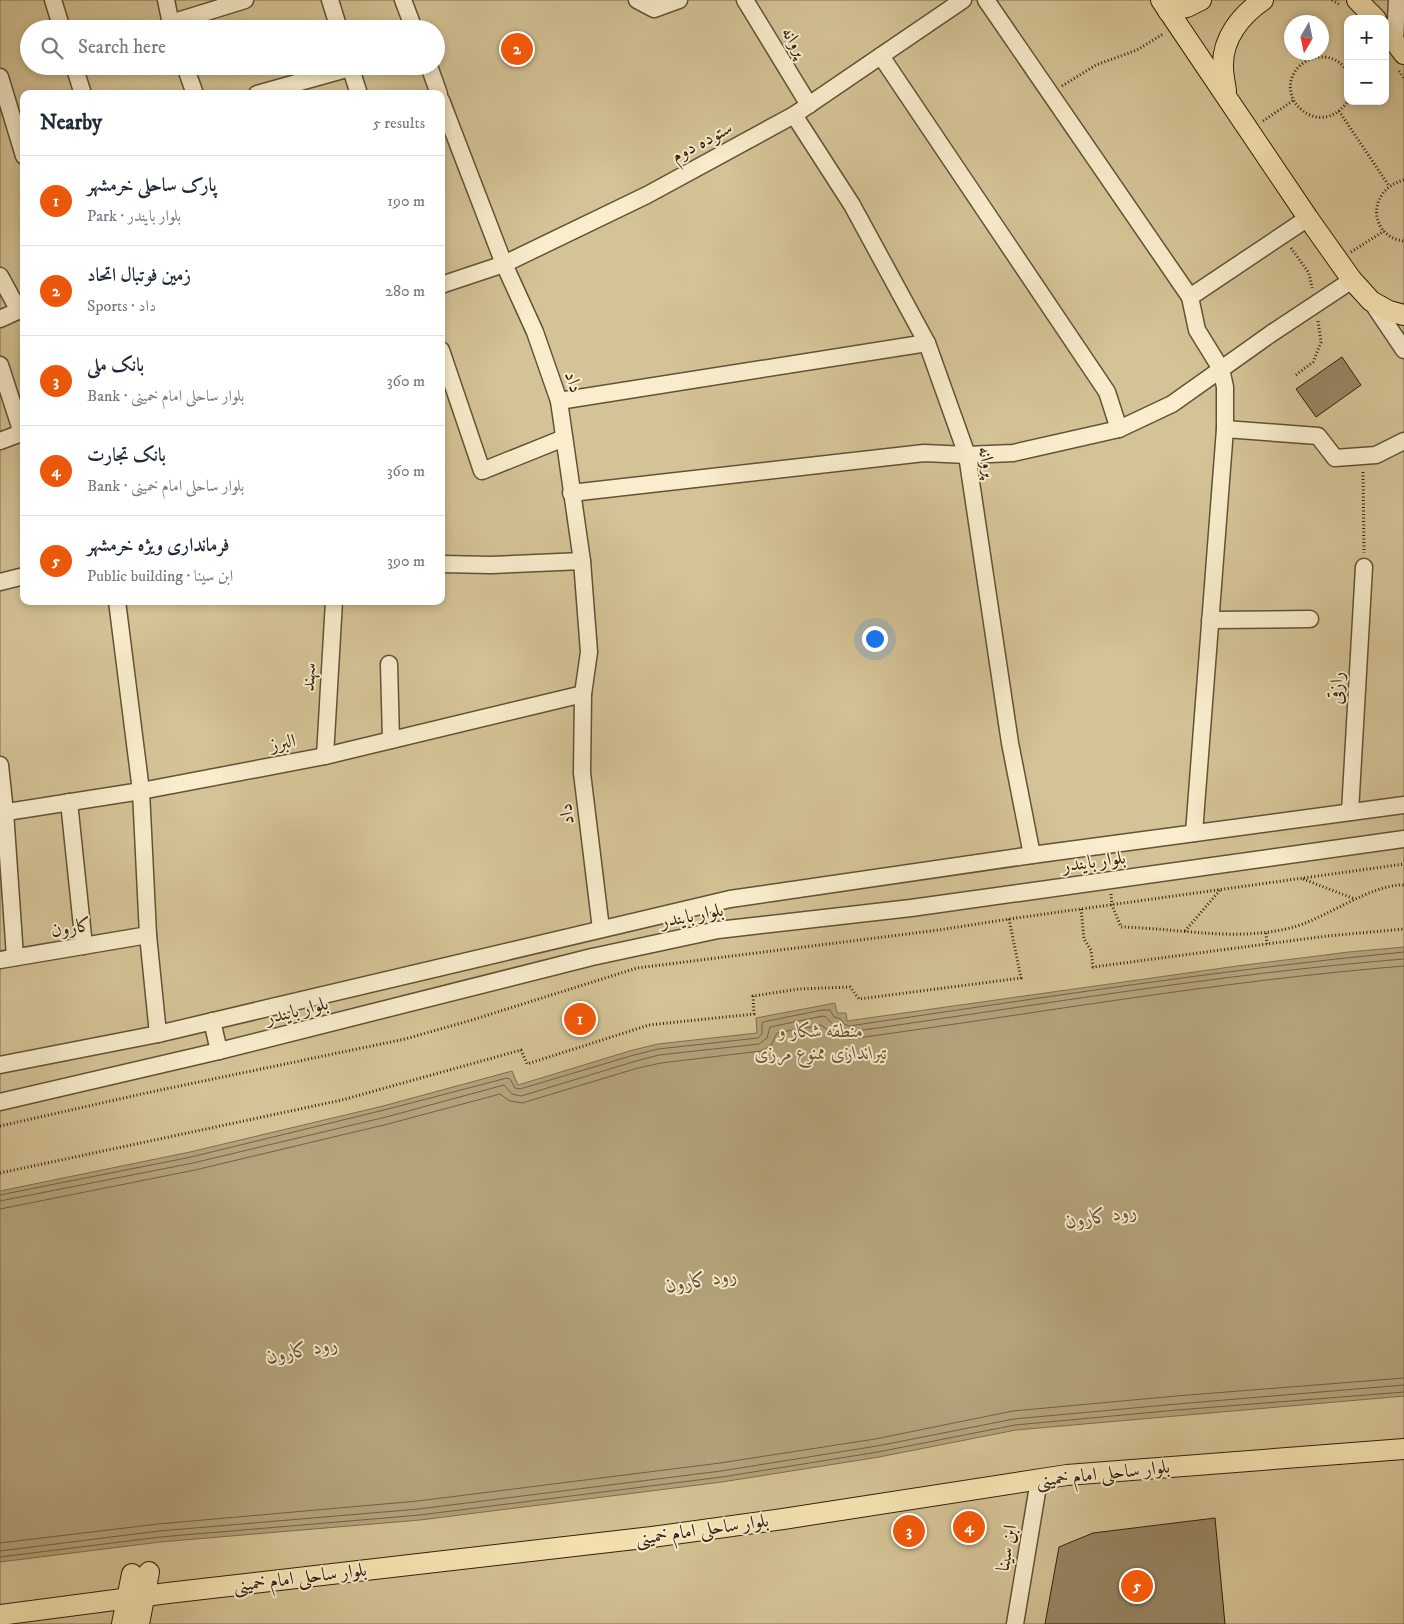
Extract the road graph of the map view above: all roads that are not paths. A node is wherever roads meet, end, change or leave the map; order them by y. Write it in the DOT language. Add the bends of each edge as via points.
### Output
graph roads {
  1 [pos="53,0"];
  2 [pos="166,0"];
  3 [pos="245,0"];
  4 [pos="330,0"];
  5 [pos="404,0"];
  6 [pos="637,0"];
  7 [pos="679,0"];
  8 [pos="745,0"];
  9 [pos="963,0"];
  10 [pos="986,0"];
  11 [pos="1201,0"];
  12 [pos="1263,0"];
  13 [pos="1357,0"];
  14 [pos="1397,0"];
  15 [pos="1169,12"];
  16 [pos="1372,15"];
  17 [pos="59,20"];
  18 [pos="171,20"];
  19 [pos="189,20"];
  20 [pos="336,20"];
  21 [pos="411,20"];
  22 [pos="1395,41"];
  23 [pos="881,56"];
  24 [pos="77,75"];
  25 [pos="188,75"];
  26 [pos="325,75"];
  27 [pos="355,75"];
  28 [pos="432,75"];
  29 [pos="0,77"];
  30 [pos="82,90"];
  31 [pos="194,90"];
  32 [pos="271,90"];
  33 [pos="358,90"];
  34 [pos="438,90"];
  35 [pos="1226,95"];
  36 [pos="809,105"];
  37 [pos="445,110"];
  38 [pos="794,115"];
  39 [pos="20,143"];
  40 [pos="1308,218"];
  41 [pos="504,264"];
  42 [pos="0,276"];
  43 [pos="1352,280"];
  44 [pos="445,284"];
  45 [pos="1190,296"];
  46 [pos="1371,301"];
  47 [pos="20,308"];
  48 [pos="20,310"];
  49 [pos="1404,315"];
  50 [pos="0,319"];
  51 [pos="927,343"];
  52 [pos="1404,350"];
  53 [pos="445,362"];
  54 [pos="0,365"];
  55 [pos="1221,369"];
  56 [pos="559,401"];
  57 [pos="20,423"];
  58 [pos="1119,429"];
  59 [pos="1225,429"];
  60 [pos="20,433"];
  61 [pos="564,438"];
  62 [pos="0,441"];
  63 [pos="1404,441"];
  64 [pos="967,455"];
  65 [pos="571,492"];
  66 [pos="582,561"];
  67 [pos="445,564"];
  68 [pos="1364,567"];
  69 [pos="20,577"];
  70 [pos="0,582"];
  71 [pos="117,605"];
  72 [pos="334,605"];
  73 [pos="1310,619"];
  74 [pos="1210,620"];
  75 [pos="388,664"];
  76 [pos="576,695"];
  77 [pos="391,740"];
  78 [pos="325,756"];
  79 [pos="0,765"];
  80 [pos="140,791"];
  81 [pos="69,802"];
  82 [pos="1404,805"];
  83 [pos="1350,812"];
  84 [pos="3,813"];
  85 [pos="1194,833"];
  86 [pos="1404,840"];
  87 [pos="1032,855"];
  88 [pos="601,929"];
  89 [pos="148,935"];
  90 [pos="84,946"];
  91 [pos="8,958"];
  92 [pos="212,1021"];
  93 [pos="158,1034"];
  94 [pos="219,1051"];
  95 [pos="0,1065"];
  96 [pos="0,1102"];
  97 [pos="1404,1449"];
  98 [pos="1040,1480"];
  99 [pos="140,1573"];
  100 [pos="135,1597"];
  101 [pos="0,1615"];
  102 [pos="122,1624"];
  103 [pos="139,1624"];
  104 [pos="1015,1624"];
  1 -- 17 [label="street"];
  2 -- 18 [label="street"];
  3 -- 19 [label="street"];
  4 -- 20 [label="street"];
  5 -- 21 [label="street"];
  6 -- 7 [label="street" via="654,9"];
  8 -- 36 [label="street, پروانه"];
  9 -- 23 [label="street, ستوده دوم"];
  10 -- 45 [label="street"];
  11 -- 15 [label="main road"];
  12 -- 35 [label="main road" via="1233,29 1226,44 1222,67"];
  13 -- 16 [label="main road"];
  14 -- 22 [label="street"];
  15 -- 35 [label="main road"];
  23 -- 36 [label="street, ستوده دوم"];
  23 -- 58 [label="street" via="1107,392"];
  24 -- 30 [label="street"];
  25 -- 31 [label="street"];
  26 -- 32 [label="street"];
  27 -- 33 [label="street"];
  28 -- 34 [label="street"];
  29 -- 39 [label="street"];
  35 -- 40 [label="main road"];
  36 -- 38 [label="street, ستوده دوم"];
  37 -- 41 [label="street, داد"];
  38 -- 41 [label="street, ستوده دوم" via="646,195"];
  38 -- 51 [label="street, پروانه" via="852,205"];
  40 -- 43 [label="main road"];
  40 -- 45 [label="street"];
  41 -- 44 [label="street, ستوده دوم"];
  41 -- 56 [label="street, داد" via="535,332"];
  42 -- 47 [label="street"];
  43 -- 46 [label="main road"];
  43 -- 55 [label="street"];
  45 -- 55 [label="street" via="1198,330"];
  46 -- 49 [label="main road"];
  46 -- 52 [label="street"];
  48 -- 50 [label="street"];
  51 -- 56 [label="street"];
  51 -- 64 [label="street, پروانه"];
  53 -- 61 [label="street" via="482,471"];
  54 -- 57 [label="street"];
  55 -- 58 [label="street" via="1172,404"];
  55 -- 59 [label="street" via="1225,387"];
  56 -- 61 [label="street, داد"];
  58 -- 64 [label="street" via="1013,452"];
  59 -- 63 [label="street" via="1318,436 1335,458 1376,455"];
  59 -- 74 [label="street"];
  60 -- 62 [label="street"];
  61 -- 65 [label="street, داد"];
  64 -- 65 [label="street" via="924,453"];
  64 -- 87 [label="street, پروانه" via="1010,743"];
  65 -- 66 [label="street, داد"];
  66 -- 67 [label="street"];
  66 -- 76 [label="street, داد" via="589,652"];
  68 -- 83 [label="street, رازقی"];
  69 -- 70 [label="street"];
  71 -- 80 [label="street"];
  72 -- 78 [label="street, سهند"];
  73 -- 74 [label="street"];
  74 -- 85 [label="street"];
  75 -- 77 [label="street"];
  76 -- 77 [label="street, البرز"];
  76 -- 88 [label="street, داد"];
  77 -- 78 [label="street, البرز"];
  78 -- 80 [label="street, البرز"];
  79 -- 84 [label="street"];
  80 -- 81 [label="street, البرز"];
  80 -- 89 [label="street"];
  81 -- 84 [label="street, البرز"];
  81 -- 90 [label="street"];
  82 -- 83 [label="street, بلوار بایندر"];
  83 -- 85 [label="street, بلوار بایندر"];
  84 -- 91 [label="street"];
  85 -- 87 [label="street, بلوار بایندر"];
  86 -- 94 [label="street, بلوار بایندر" via="911,908 718,930 592,957"];
  87 -- 88 [label="street, بلوار بایندر" via="730,899"];
  88 -- 92 [label="street, بلوار بایندر"];
  89 -- 90 [label="street, کارون"];
  89 -- 93 [label="street"];
  90 -- 91 [label="street, کارون"];
  92 -- 93 [label="street, بلوار بایندر"];
  92 -- 94 [label="street"];
  93 -- 95 [label="street, بلوار بایندر"];
  94 -- 96 [label="street, بلوار بایندر"];
  97 -- 98 [label="main road, بلوار ساحلی امام خمینی" via="1067,1475"];
  98 -- 100 [label="main road, بلوار ساحلی امام خمینی" via="652,1537"];
  98 -- 104 [label="street, ابن سینا"];
  99 -- 100 [label="main road"];
  100 -- 101 [label="main road, بلوار ساحلی امام خمینی"];
  100 -- 102 [label="main road"];
  100 -- 103 [label="main road"];
}
